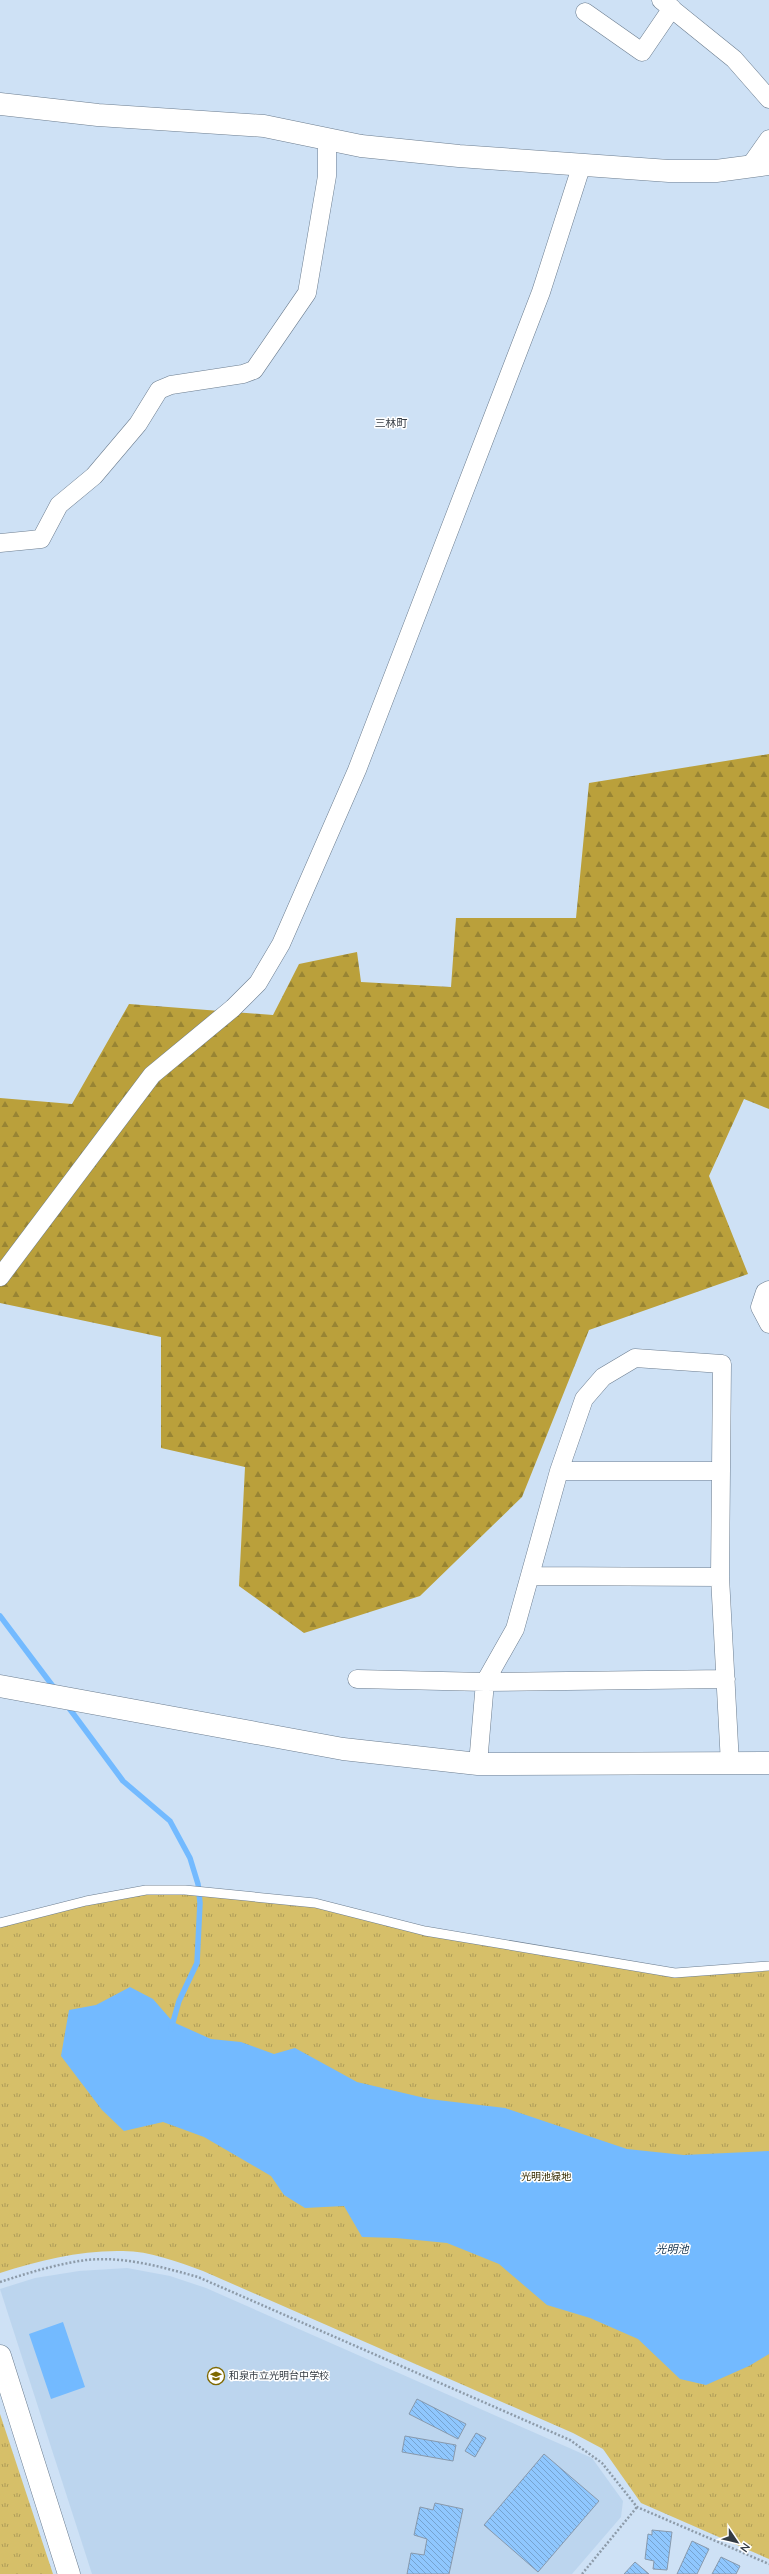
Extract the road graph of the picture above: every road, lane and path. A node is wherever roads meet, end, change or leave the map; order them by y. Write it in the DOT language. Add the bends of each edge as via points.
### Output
graph roads {
  1 [pos="666,4"];
  2 [pos="585,12"];
  3 [pos="769,99"];
  4 [pos="0,104"];
  5 [pos="769,139"];
  6 [pos="327,141"];
  7 [pos="582,164"];
  8 [pos="760,165"];
  9 [pos="0,543"];
  10 [pos="0,1277"];
  11 [pos="769,1290"];
  12 [pos="769,1324"];
  13 [pos="559,1471"];
  14 [pos="721,1471"];
  15 [pos="532,1576"];
  16 [pos="720,1577"];
  17 [pos="357,1679"];
  18 [pos="726,1679"];
  19 [pos="486,1682"];
  20 [pos="0,1686"];
  21 [pos="769,1763"];
  22 [pos="478,1764"];
  23 [pos="730,1764"];
  24 [pos="0,1923"];
  25 [pos="769,1966"];
  26 [pos="0,2282"];
  27 [pos="0,2356"];
  28 [pos="637,2508"];
  29 [pos="769,2564"];
  30 [pos="69,2574"];
  31 [pos="582,2574"];
  1 -- 2 [label="street" via="642,52"];
  1 -- 3 [label="street" via="734,59"];
  4 -- 6 [label="street" via="98,115 264,126"];
  5 -- 8 [label="street"];
  6 -- 7 [label="street" via="459,156"];
  6 -- 9 [label="street" via="327,176 307,293 254,370 171,385 159,390 138,424 94,476 59,505 41,539"];
  7 -- 8 [label="street" via="669,171 716,171"];
  7 -- 10 [label="street" via="527,330 357,770 281,944 258,983 234,1008 152,1075"];
  11 -- 12 [label="street" via="765,1292 760,1307"];
  13 -- 14 [label="street"];
  13 -- 14 [label="street" via="584,1399 603,1377 635,1358 722,1364"];
  13 -- 15 [label="street"];
  14 -- 16 [label="street"];
  15 -- 16 [label="street"];
  15 -- 19 [label="street" via="515,1629"];
  16 -- 18 [label="street"];
  17 -- 19 [label="street"];
  18 -- 19 [label="street"];
  18 -- 23 [label="street"];
  19 -- 22 [label="street"];
  20 -- 22 [label="street" via="343,1749"];
  21 -- 23 [label="street"];
  22 -- 23 [label="street"];
  24 -- 25 [label="lane" via="146,1890 185,1890 315,1903 425,1931 675,1973"];
  26 -- 28 [label="path" via="45,2268 87,2260 121,2260 164,2267 198,2277 570,2440 602,2463"];
  27 -- 30 [label="street"];
  28 -- 29 [label="path"];
  28 -- 31 [label="path"];
}
